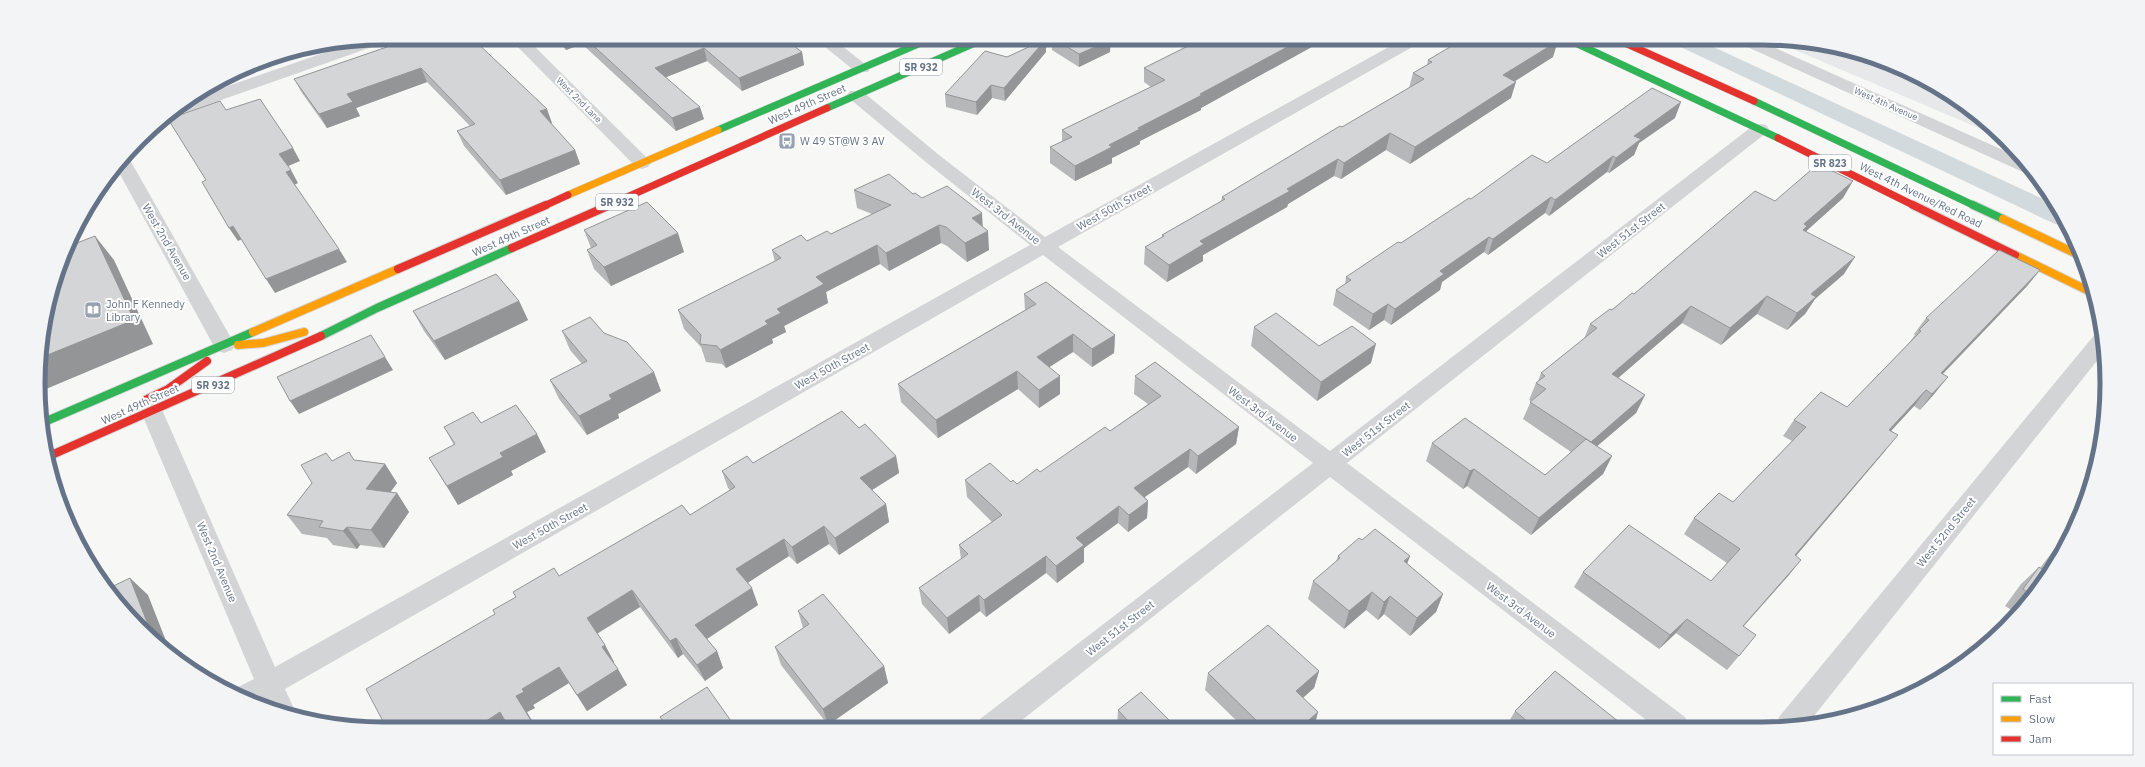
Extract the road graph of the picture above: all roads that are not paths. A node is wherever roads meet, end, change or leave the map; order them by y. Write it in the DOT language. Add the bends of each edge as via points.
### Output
graph roads {
  1 [pos="524,45"];
  2 [pos="829,45"];
  3 [pos="916,45"];
  4 [pos="965,45"];
  5 [pos="1404,45"];
  6 [pos="1580,45"];
  7 [pos="1629,45"];
  8 [pos="1756,45"];
  9 [pos="359,46"];
  10 [pos="862,80"];
  11 [pos="789,100"];
  12 [pos="193,104"];
  13 [pos="1760,129"];
  14 [pos="1795,136"];
  15 [pos="1816,141"];
  16 [pos="642,163"];
  17 [pos="2019,164"];
  18 [pos="124,166"];
  19 [pos="1985,211"];
  20 [pos="1044,246"];
  21 [pos="2073,252"];
  22 [pos="2086,290"];
  23 [pos="377,308"];
  24 [pos="330,321"];
  25 [pos="313,328"];
  26 [pos="224,345"];
  27 [pos="2098,346"];
  28 [pos="145,408"];
  29 [pos="47,421"];
  30 [pos="70,436"];
  31 [pos="52,448"];
  32 [pos="53,454"];
  33 [pos="1330,465"];
  34 [pos="258,690"];
  35 [pos="272,703"];
  36 [pos="1794,720"];
  37 [pos="998,722"];
  38 [pos="1670,722"];
  1 -- 16 [label="street, West 2nd Lane"];
  2 -- 10 [label="street, West 3rd Avenue"];
  3 -- 10 [label="main road, West 49th Street / SR 932" via="898,53"];
  4 -- 10 [label="main road, West 49th Street / SR 932"];
  5 -- 20 [label="street, West 50th Street"];
  6 -- 13 [label="main road, West 4th Avenue/Red Road / SR 823"];
  7 -- 19 [label="main road, West 4th Avenue/Red Road / SR 823"];
  8 -- 17 [label="street, West 4th Avenue"];
  9 -- 12 [label="street"];
  10 -- 11 [label="main road, West 49th Street / SR 932"];
  10 -- 11 [label="main road" via="829,95"];
  10 -- 20 [label="street, West 3rd Avenue" via="888,120 933,159"];
  10 -- 23 [label="main road, West 49th Street / SR 932"];
  11 -- 16 [label="main road, West 49th Street / SR 932"];
  13 -- 14 [label="main road"];
  13 -- 22 [label="main road, West 4th Avenue/Red Road / SR 823"];
  13 -- 33 [label="street, West 51st Street"];
  15 -- 19 [label="main road" via="1934,197"];
  16 -- 26 [label="main road, West 49th Street / SR 932"];
  18 -- 26 [label="street, West 2nd Avenue"];
  19 -- 21 [label="main road, West 4th Avenue/Red Road / SR 823"];
  20 -- 33 [label="street, West 3rd Avenue"];
  20 -- 34 [label="street, West 50th Street"];
  23 -- 24 [label="main road"];
  23 -- 28 [label="main road, West 49th Street / SR 932" via="336,330"];
  25 -- 26 [label="main road" via="252,346"];
  26 -- 28 [label="main road" via="199,368"];
  26 -- 29 [label="main road, West 49th Street / SR 932"];
  27 -- 36 [label="street, West 52nd Street"];
  28 -- 32 [label="main road, West 49th Street / SR 932"];
  28 -- 34 [label="street, West 2nd Avenue"];
  30 -- 31 [label="main road"];
  33 -- 37 [label="street, West 51st Street"];
  33 -- 38 [label="street, West 3rd Avenue"];
  34 -- 35 [label="street, West 2nd Avenue"];
}
